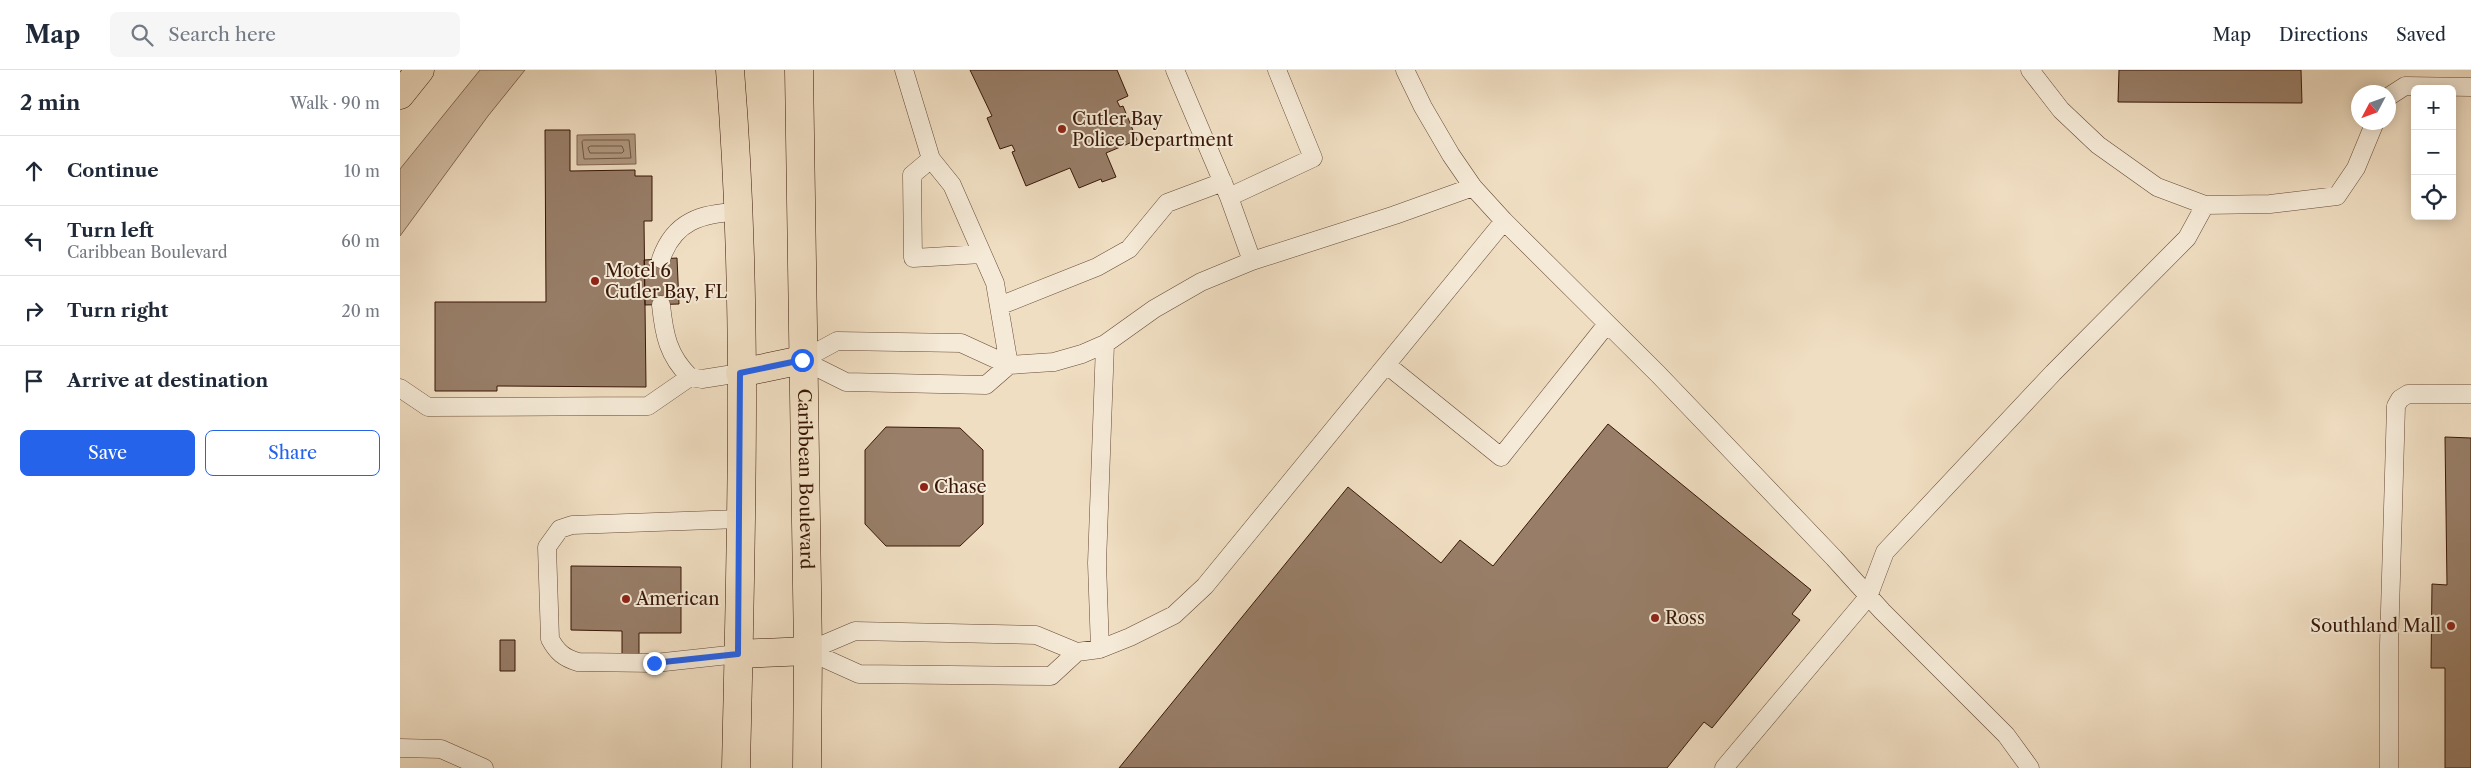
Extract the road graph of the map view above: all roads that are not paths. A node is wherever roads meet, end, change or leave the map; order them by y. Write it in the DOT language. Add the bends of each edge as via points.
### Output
graph roads {
  1 [pos="420,70"];
  2 [pos="730,70"];
  3 [pos="799,70"];
  4 [pos="904,70"];
  5 [pos="1175,70"];
  6 [pos="1276,70"];
  7 [pos="1405,70"];
  8 [pos="2030,70"];
  9 [pos="2471,87"];
  10 [pos="2396,92"];
  11 [pos="400,95"];
  12 [pos="2372,130"];
  13 [pos="931,159"];
  14 [pos="1473,187"];
  15 [pos="1226,189"];
  16 [pos="2205,205"];
  17 [pos="738,212"];
  18 [pos="1504,221"];
  19 [pos="982,254"];
  20 [pos="662,259"];
  21 [pos="1252,261"];
  22 [pos="661,304"];
  23 [pos="999,306"];
  24 [pos="1607,324"];
  25 [pos="1105,344"];
  26 [pos="802,360"];
  27 [pos="1009,365"];
  28 [pos="1387,365"];
  29 [pos="740,373"];
  30 [pos="690,377"];
  31 [pos="400,388"];
  32 [pos="2471,394"];
  33 [pos="740,519"];
  34 [pos="1868,597"];
  35 [pos="1100,649"];
  36 [pos="808,651"];
  37 [pos="1077,652"];
  38 [pos="738,654"];
  39 [pos="400,748"];
  40 [pos="484,768"];
  41 [pos="736,768"];
  42 [pos="807,768"];
  43 [pos="1724,768"];
  44 [pos="2030,768"];
  45 [pos="2389,768"];
  1 -- 11 [label="main road"];
  2 -- 17 [label="main road"];
  3 -- 26 [label="main road, Caribbean Boulevard"];
  4 -- 13 [label="lane"];
  5 -- 15 [label="lane"];
  6 -- 15 [label="lane" via="1313,158"];
  7 -- 14 [label="lane" via="1432,123"];
  8 -- 16 [label="lane" via="2061,110 2098,145 2157,187"];
  9 -- 10 [label="lane" via="2405,86"];
  12 -- 16 [label="lane" via="2356,168 2337,196 2270,204"];
  13 -- 19 [label="lane" via="952,185"];
  13 -- 19 [label="lane" via="912,175 913,258"];
  14 -- 18 [label="lane"];
  14 -- 21 [label="lane" via="1395,216"];
  15 -- 21 [label="lane"];
  15 -- 23 [label="lane" via="1167,203 1129,249 1097,267"];
  16 -- 34 [label="lane" via="2187,238 2053,373 1885,552"];
  17 -- 20 [label="lane" via="696,218 677,232 665,248"];
  17 -- 29 [label="main road"];
  18 -- 24 [label="lane"];
  18 -- 28 [label="lane"];
  19 -- 23 [label="lane" via="995,283"];
  21 -- 25 [label="lane" via="1180,293"];
  22 -- 30 [label="lane" via="672,358"];
  23 -- 27 [label="lane"];
  24 -- 28 [label="lane" via="1500,457"];
  24 -- 34 [label="lane"];
  25 -- 27 [label="lane" via="1054,362"];
  25 -- 35 [label="lane" via="1097,553"];
  26 -- 27 [label="lane" via="837,342 961,343"];
  26 -- 27 [label="lane" via="846,382 986,385"];
  26 -- 29 [label="main road"];
  26 -- 36 [label="main road, Caribbean Boulevard"];
  28 -- 35 [label="lane" via="1191,601 1174,615"];
  29 -- 30 [label="lane" via="702,379"];
  29 -- 33 [label="main road"];
  30 -- 31 [label="lane" via="648,406 428,407"];
  32 -- 45 [label="lane" via="2408,394 2400,398 2396,406"];
  33 -- 38 [label="main road"];
  33 -- 38 [label="lane" via="572,525 560,529 547,547 550,639 556,650 567,659 654,663"];
  34 -- 43 [label="lane"];
  34 -- 44 [label="lane" via="2006,735"];
  35 -- 37 [label="lane"];
  36 -- 37 [label="lane" via="855,631 1036,635"];
  36 -- 37 [label="lane" via="859,674 1051,676"];
  36 -- 38 [label="main road"];
  36 -- 42 [label="main road, Caribbean Boulevard"];
  38 -- 41 [label="main road"];
  39 -- 40 [label="lane" via="441,750"];
}
